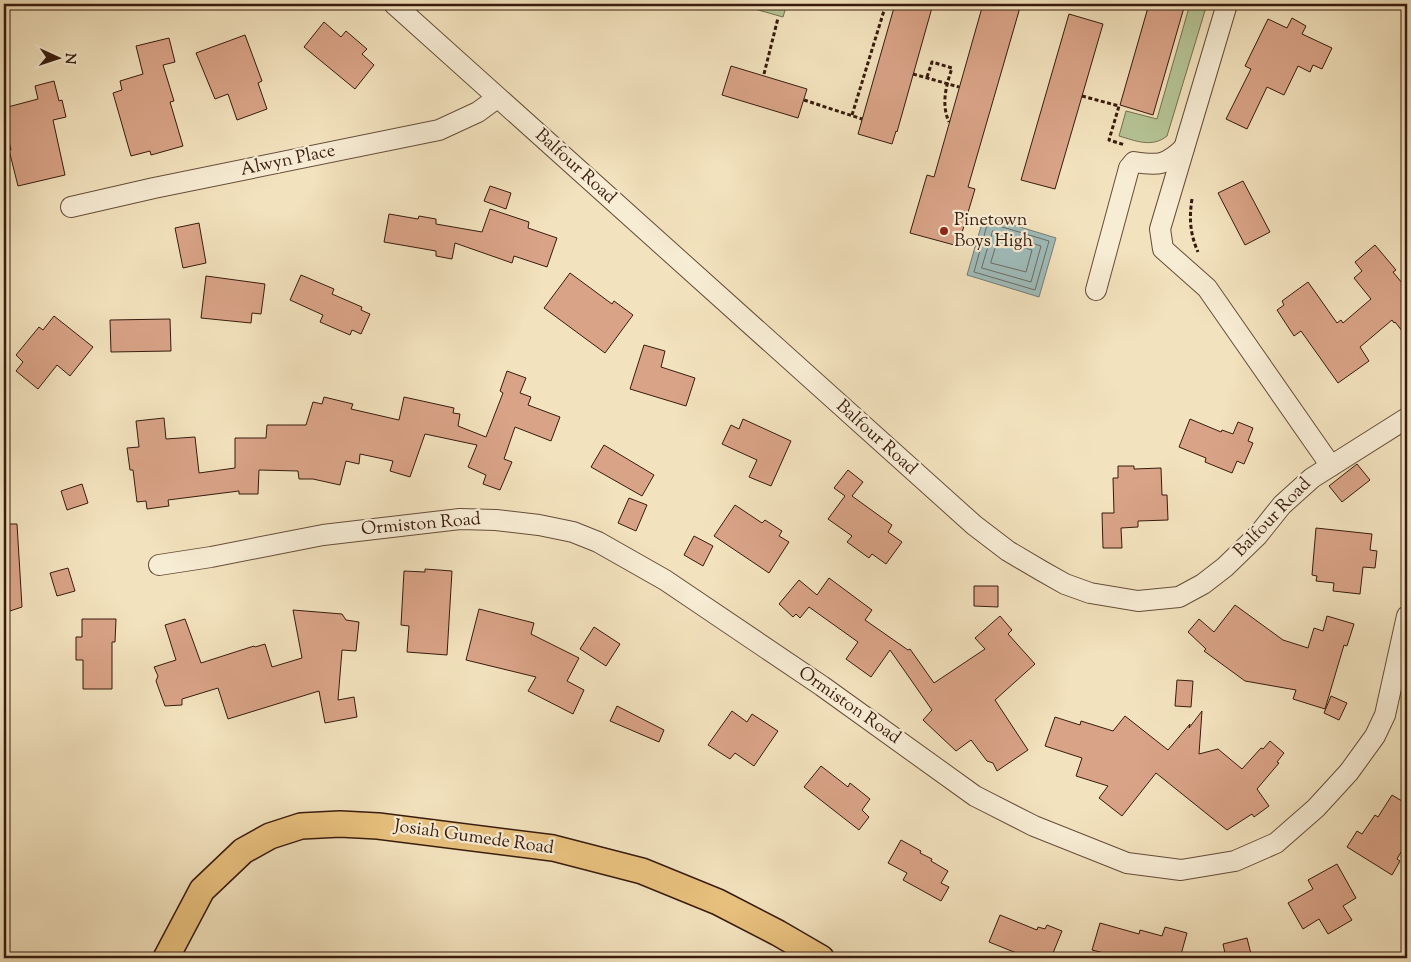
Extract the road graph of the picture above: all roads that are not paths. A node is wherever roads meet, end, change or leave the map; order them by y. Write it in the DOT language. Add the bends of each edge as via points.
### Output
graph roads {
  1 [pos="394,4"];
  2 [pos="1227,4"];
  3 [pos="497,98"];
  4 [pos="1184,148"];
  5 [pos="71,207"];
  6 [pos="1096,290"];
  7 [pos="1407,418"];
  8 [pos="1330,466"];
  9 [pos="158,565"];
  10 [pos="1407,616"];
  11 [pos="166,958"];
  12 [pos="820,958"];
  1 -- 3 [label="street, Balfour Road"];
  2 -- 4 [label="street"];
  3 -- 5 [label="street, Alwyn Place" via="478,112 439,130"];
  3 -- 8 [label="street, Balfour Road" via="974,526 1008,551 1065,584 1090,593 1138,601 1179,597 1226,566 1258,535 1282,505"];
  4 -- 6 [label="street" via="1172,160 1158,164 1134,162 1129,168"];
  4 -- 8 [label="street" via="1160,228 1163,249 1207,288"];
  7 -- 8 [label="street, Balfour Road"];
  9 -- 10 [label="street, Ormiston Road" via="322,535 460,519 513,522 573,532 598,542 665,580 822,686 975,796 1034,826 1127,863 1181,870 1235,861 1276,843 1316,808 1349,772 1385,715"];
  11 -- 12 [label="main road, Josiah Gumede Road" via="202,890 243,851 270,836 301,826 340,824 553,848 642,871 718,902 778,932"];
}
